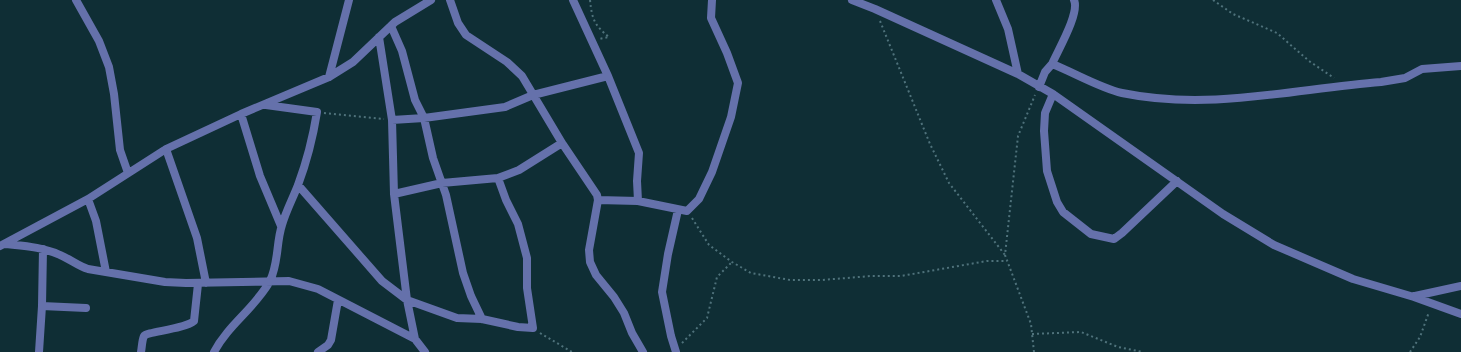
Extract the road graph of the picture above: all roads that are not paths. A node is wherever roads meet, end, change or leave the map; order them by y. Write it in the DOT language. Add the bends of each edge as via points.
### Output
graph roads {
  1 [pos="76,0"];
  2 [pos="349,0"];
  3 [pos="431,0"];
  4 [pos="450,0"];
  5 [pos="573,0"];
  6 [pos="712,0"];
  7 [pos="852,0"];
  8 [pos="996,0"];
  9 [pos="1074,0"];
  10 [pos="391,26"];
  11 [pos="378,37"];
  12 [pos="1052,64"];
  13 [pos="1461,66"];
  14 [pos="1018,74"];
  15 [pos="608,76"];
  16 [pos="329,77"];
  17 [pos="1039,87"];
  18 [pos="533,94"];
  19 [pos="1052,94"];
  20 [pos="266,105"];
  21 [pos="241,114"];
  22 [pos="424,118"];
  23 [pos="392,120"];
  24 [pos="562,143"];
  25 [pos="166,149"];
  26 [pos="128,174"];
  27 [pos="498,178"];
  28 [pos="1177,181"];
  29 [pos="442,183"];
  30 [pos="298,185"];
  31 [pos="394,194"];
  32 [pos="88,199"];
  33 [pos="598,200"];
  34 [pos="638,201"];
  35 [pos="678,210"];
  36 [pos="281,226"];
  37 [pos="2,245"];
  38 [pos="43,249"];
  39 [pos="106,272"];
  40 [pos="269,282"];
  41 [pos="202,283"];
  42 [pos="1461,286"];
  43 [pos="1414,297"];
  44 [pos="338,300"];
  45 [pos="407,300"];
  46 [pos="42,306"];
  47 [pos="86,308"];
  48 [pos="1461,314"];
  49 [pos="482,319"];
  50 [pos="415,338"];
  51 [pos="676,350"];
  52 [pos="38,352"];
  53 [pos="141,352"];
  54 [pos="214,352"];
  55 [pos="318,352"];
  56 [pos="425,352"];
  57 [pos="643,352"];
  1 -- 26 [label="street" via="99,41 109,67 120,150"];
  2 -- 16 [label="street"];
  3 -- 10 [label="street"];
  4 -- 18 [label="street" via="458,23 466,35 507,62 522,76"];
  5 -- 15 [label="street"];
  6 -- 35 [label="street" via="711,18 738,83 731,117 712,172 699,199 687,211"];
  7 -- 14 [label="street"];
  8 -- 14 [label="street" via="1008,29"];
  9 -- 12 [label="street" via="1076,8 1071,23"];
  10 -- 11 [label="street"];
  10 -- 22 [label="street" via="402,51 415,100"];
  11 -- 16 [label="street" via="353,62"];
  11 -- 23 [label="street"];
  12 -- 13 [label="street" via="1121,93 1160,99 1221,100 1381,82 1405,78 1422,69"];
  12 -- 17 [label="street" via="1045,72"];
  14 -- 17 [label="street"];
  15 -- 18 [label="street"];
  15 -- 34 [label="street" via="639,152"];
  16 -- 20 [label="street"];
  17 -- 19 [label="street"];
  18 -- 22 [label="street" via="505,107"];
  18 -- 24 [label="street"];
  19 -- 28 [label="street"];
  19 -- 28 [label="street" via="1045,113 1047,171 1063,212 1091,234 1114,239"];
  20 -- 21 [label="street"];
  20 -- 30 [label="street" via="317,112 312,140"];
  21 -- 25 [label="street"];
  21 -- 36 [label="street" via="260,176"];
  22 -- 23 [label="street"];
  22 -- 29 [label="street" via="433,158"];
  23 -- 31 [label="street"];
  24 -- 27 [label="street" via="519,170"];
  24 -- 33 [label="street"];
  25 -- 26 [label="street"];
  25 -- 41 [label="street" via="197,238"];
  26 -- 32 [label="street"];
  27 -- 29 [label="street"];
  27 -- 49 [label="street" via="518,224 527,258 527,288 532,328"];
  28 -- 43 [label="street" via="1223,214 1274,245 1353,278"];
  29 -- 31 [label="street"];
  29 -- 49 [label="street" via="463,273 470,296"];
  30 -- 36 [label="street"];
  30 -- 45 [label="street" via="382,281"];
  31 -- 45 [label="street"];
  32 -- 37 [label="street"];
  32 -- 39 [label="street" via="96,221"];
  33 -- 34 [label="street"];
  33 -- 57 [label="street" via="589,250 590,262 596,275 624,313 632,334"];
  34 -- 35 [label="street"];
  35 -- 51 [label="street" via="662,292"];
  36 -- 40 [label="street" via="277,258"];
  37 -- 38 [label="street"];
  38 -- 39 [label="street" via="60,254 80,266"];
  38 -- 46 [label="street"];
  39 -- 41 [label="street" via="165,282"];
  40 -- 41 [label="street"];
  40 -- 44 [label="street" via="289,281 304,284"];
  40 -- 54 [label="street" via="220,340"];
  41 -- 53 [label="street" via="194,321 172,330 148,333 144,337"];
  42 -- 43 [label="street"];
  43 -- 48 [label="street"];
  44 -- 50 [label="street"];
  44 -- 55 [label="street" via="330,340 328,345"];
  45 -- 49 [label="street" via="457,318"];
  45 -- 50 [label="street"];
  46 -- 47 [label="street"];
  46 -- 52 [label="street"];
  50 -- 56 [label="street"];
}
